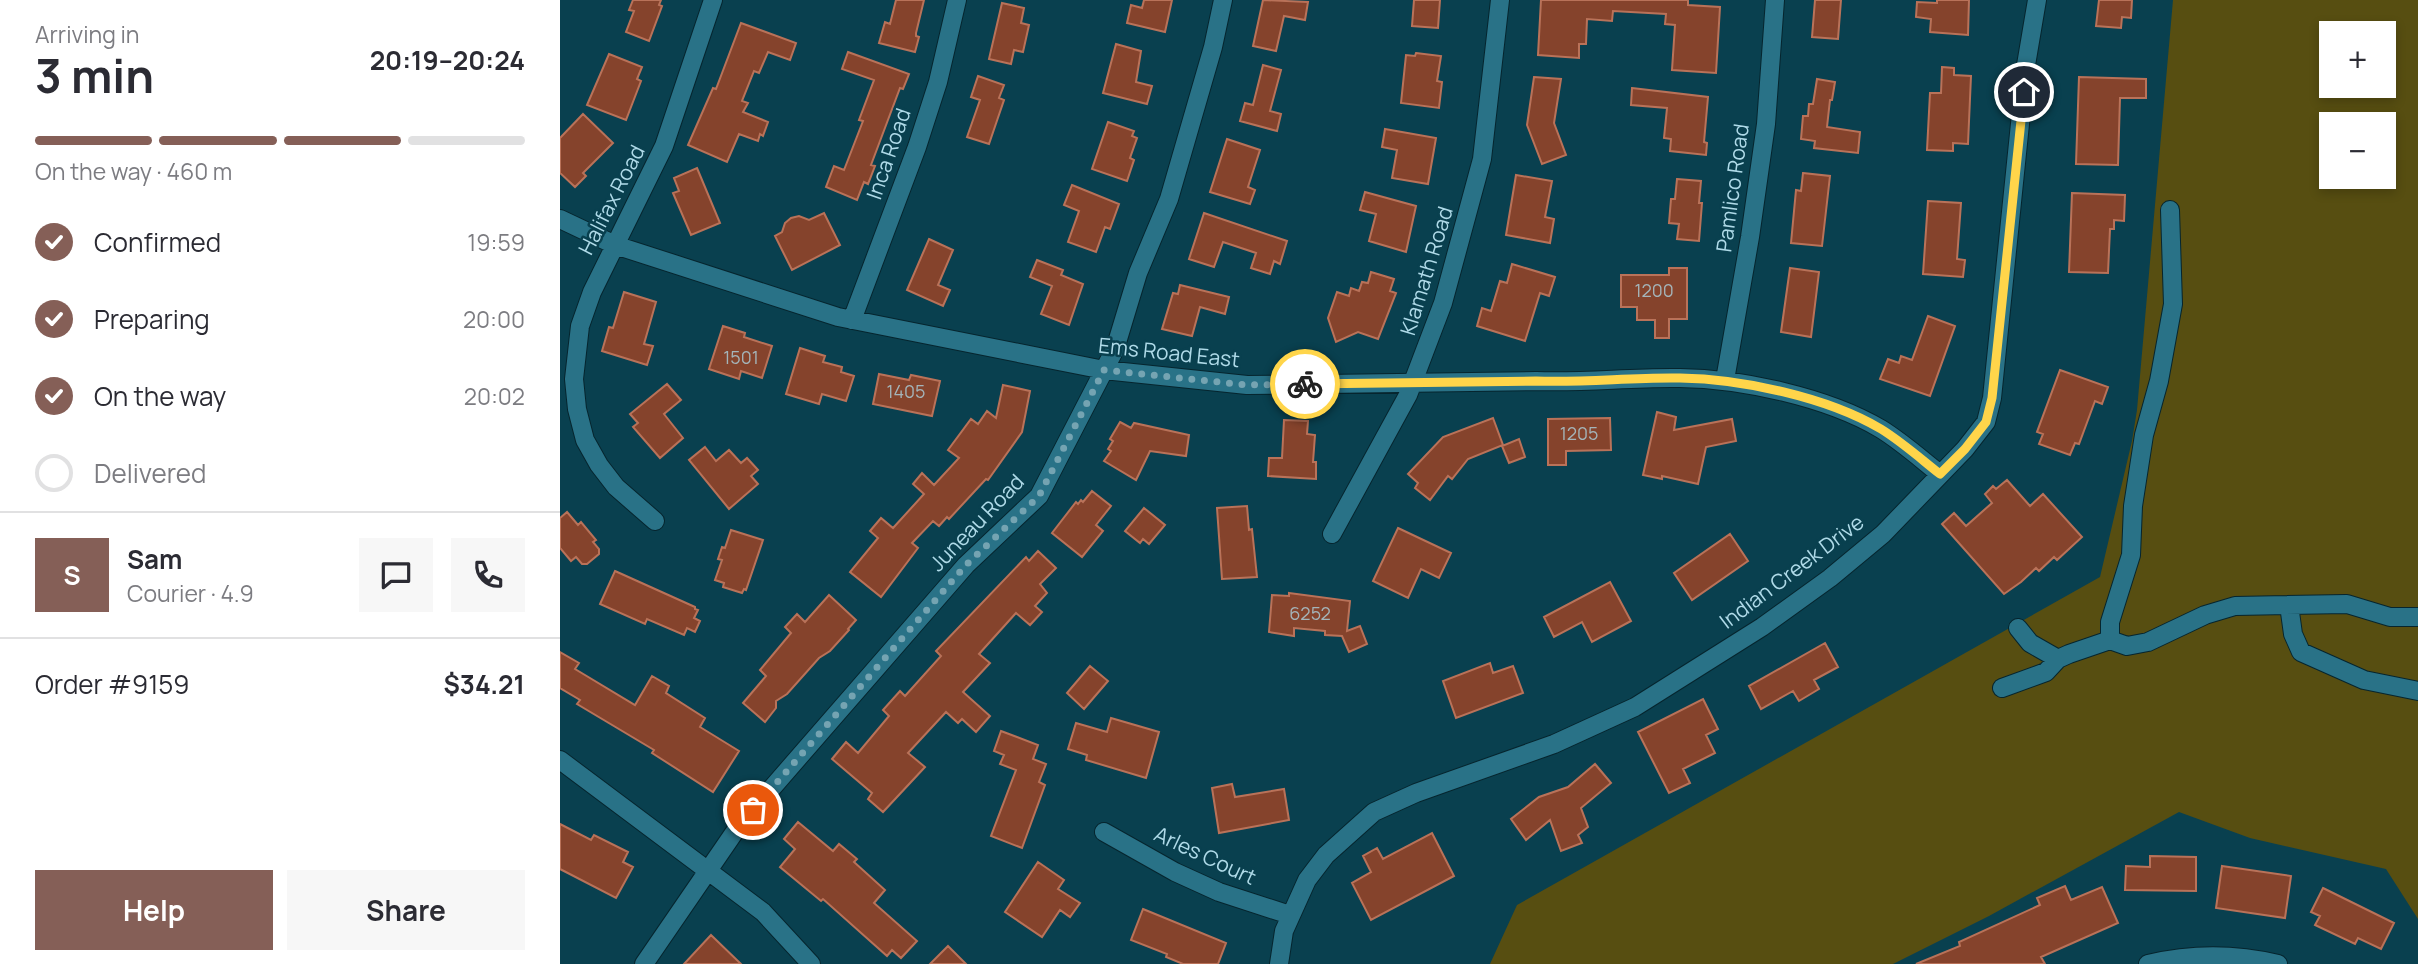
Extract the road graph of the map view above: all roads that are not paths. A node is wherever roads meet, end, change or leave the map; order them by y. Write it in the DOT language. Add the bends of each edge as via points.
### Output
graph roads {
  1 [pos="713,0"];
  2 [pos="957,0"];
  3 [pos="1223,0"];
  4 [pos="1500,0"];
  5 [pos="1775,0"];
  6 [pos="2038,0"];
  7 [pos="2170,210"];
  8 [pos="560,219"];
  9 [pos="615,244"];
  10 [pos="852,320"];
  11 [pos="1104,370"];
  12 [pos="1725,380"];
  13 [pos="1413,383"];
  14 [pos="1940,474"];
  15 [pos="655,521"];
  16 [pos="1332,534"];
  17 [pos="2290,605"];
  18 [pos="2418,617"];
  19 [pos="2018,628"];
  20 [pos="2110,640"];
  21 [pos="2058,659"];
  22 [pos="2002,688"];
  23 [pos="2418,691"];
  24 [pos="560,760"];
  25 [pos="1104,832"];
  26 [pos="707,871"];
  27 [pos="1290,915"];
  28 [pos="644,964"];
  29 [pos="811,964"];
  30 [pos="1279,964"];
  31 [pos="2148,964"];
  32 [pos="2278,964"];
  1 -- 9 [label="street, Halifax Road" via="664,146"];
  2 -- 10 [label="street, Inca Road" via="917,147"];
  3 -- 11 [label="street, Juneau Road" via="1169,199"];
  4 -- 13 [label="street, Klamath Road" via="1480,171 1443,303"];
  5 -- 12 [label="street, Pamlico Road" via="1766,124"];
  6 -- 14 [label="street, Indian Creek Drive" via="2026,65 1992,398 1986,422"];
  7 -- 20 [label="street" via="2173,304 2144,435 2131,555 2110,622"];
  8 -- 9 [label="street, Ems Road East"];
  9 -- 10 [label="street, Ems Road East"];
  9 -- 15 [label="street, Halifax Road" via="580,326 574,379 578,409 585,440 599,465 616,487"];
  10 -- 11 [label="street, Ems Road East"];
  11 -- 13 [label="street, Ems Road East" via="1247,385"];
  11 -- 26 [label="street, Juneau Road" via="1039,496 966,565 738,827"];
  12 -- 13 [label="street, Ems Road East"];
  12 -- 14 [label="street, Ems Road East" via="1839,408 1881,429"];
  13 -- 16 [label="street, Klamath Road"];
  14 -- 27 [label="street, Indian Creek Drive" via="1883,534 1830,578 1635,708 1374,812 1326,855"];
  17 -- 18 [label="street" via="2347,604 2390,617"];
  17 -- 20 [label="street" via="2235,606 2148,642 2127,646"];
  17 -- 23 [label="street" via="2292,634 2301,652 2364,680"];
  19 -- 21 [label="street" via="2030,643"];
  20 -- 21 [label="street"];
  21 -- 22 [label="street" via="2046,672"];
  24 -- 26 [label="street"];
  25 -- 27 [label="street, Arles Court" via="1219,892"];
  26 -- 28 [label="street, Juneau Road"];
  26 -- 29 [label="street" via="762,912"];
  27 -- 30 [label="street, Indian Creek Drive"];
  31 -- 32 [label="street" via="2212,957"];
}
